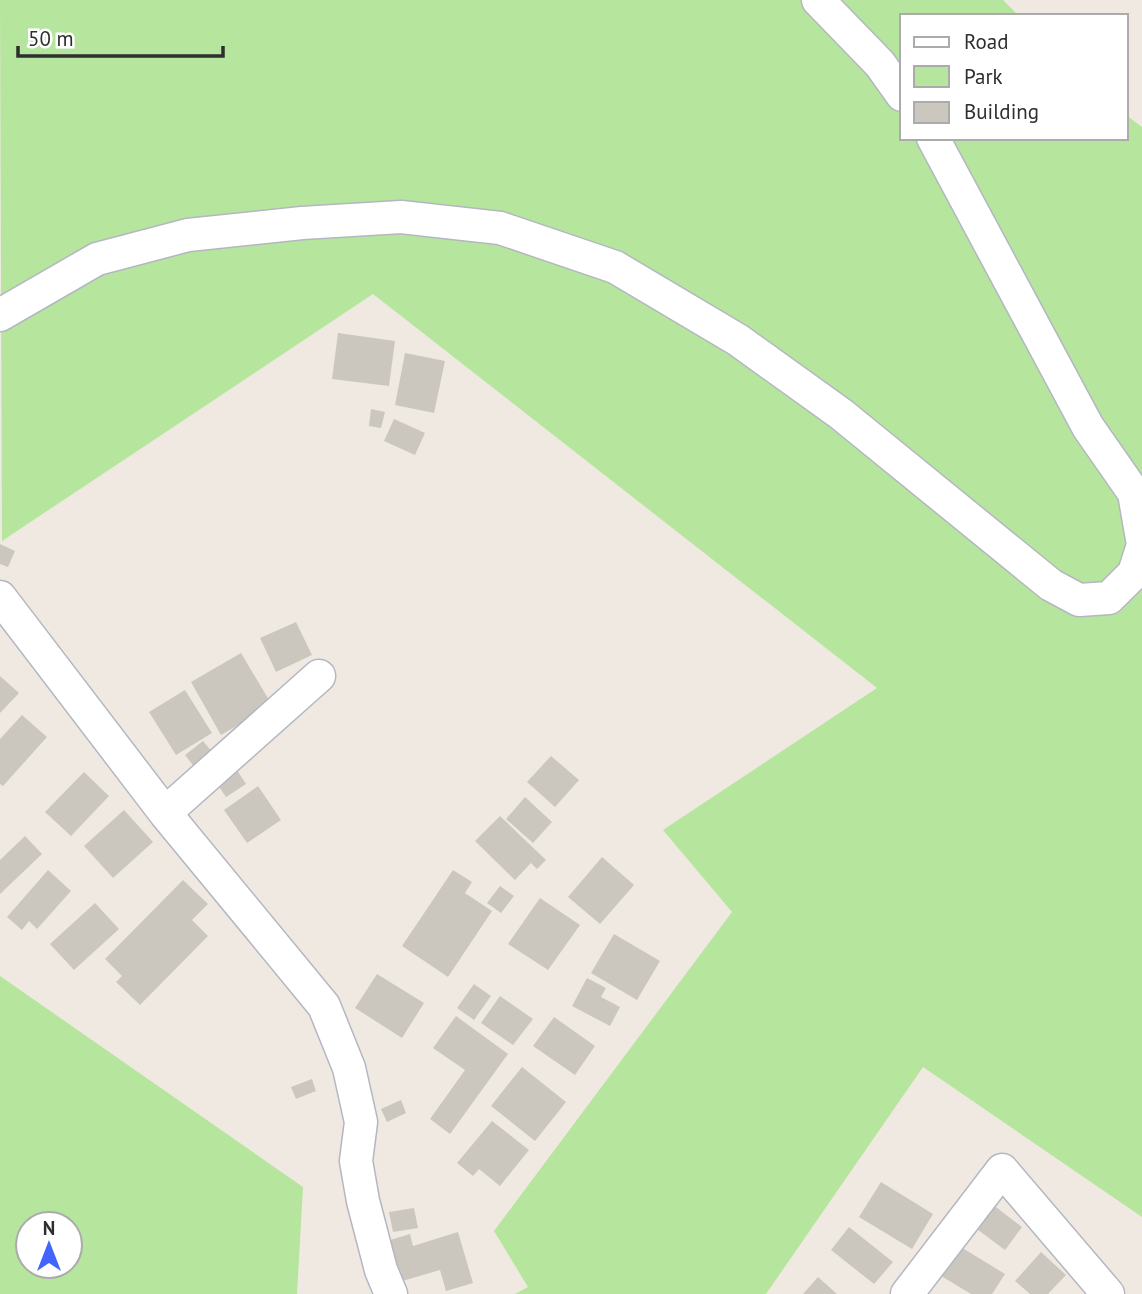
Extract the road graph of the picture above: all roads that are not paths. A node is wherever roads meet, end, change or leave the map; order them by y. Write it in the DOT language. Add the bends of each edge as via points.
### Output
graph roads {
  1 [pos="818,0"];
  2 [pos="900,92"];
  3 [pos="934,140"];
  4 [pos="0,315"];
  5 [pos="1142,539"];
  6 [pos="1142,548"];
  7 [pos="0,597"];
  8 [pos="319,676"];
  9 [pos="165,813"];
  10 [pos="1095,1289"];
  11 [pos="391,1294"];
  12 [pos="907,1294"];
  1 -- 2 [label="street" via="880,64"];
  3 -- 5 [label="street" via="1088,427 1134,493"];
  4 -- 6 [label="street" via="97,258 188,235 401,217 499,228 615,267 738,340 842,414 1051,585 1079,600 1109,598 1134,573"];
  7 -- 9 [label="street"];
  8 -- 9 [label="street"];
  9 -- 11 [label="street" via="324,1006 349,1068 361,1122 356,1161 363,1201"];
  10 -- 12 [label="street" via="1002,1170"];
}
